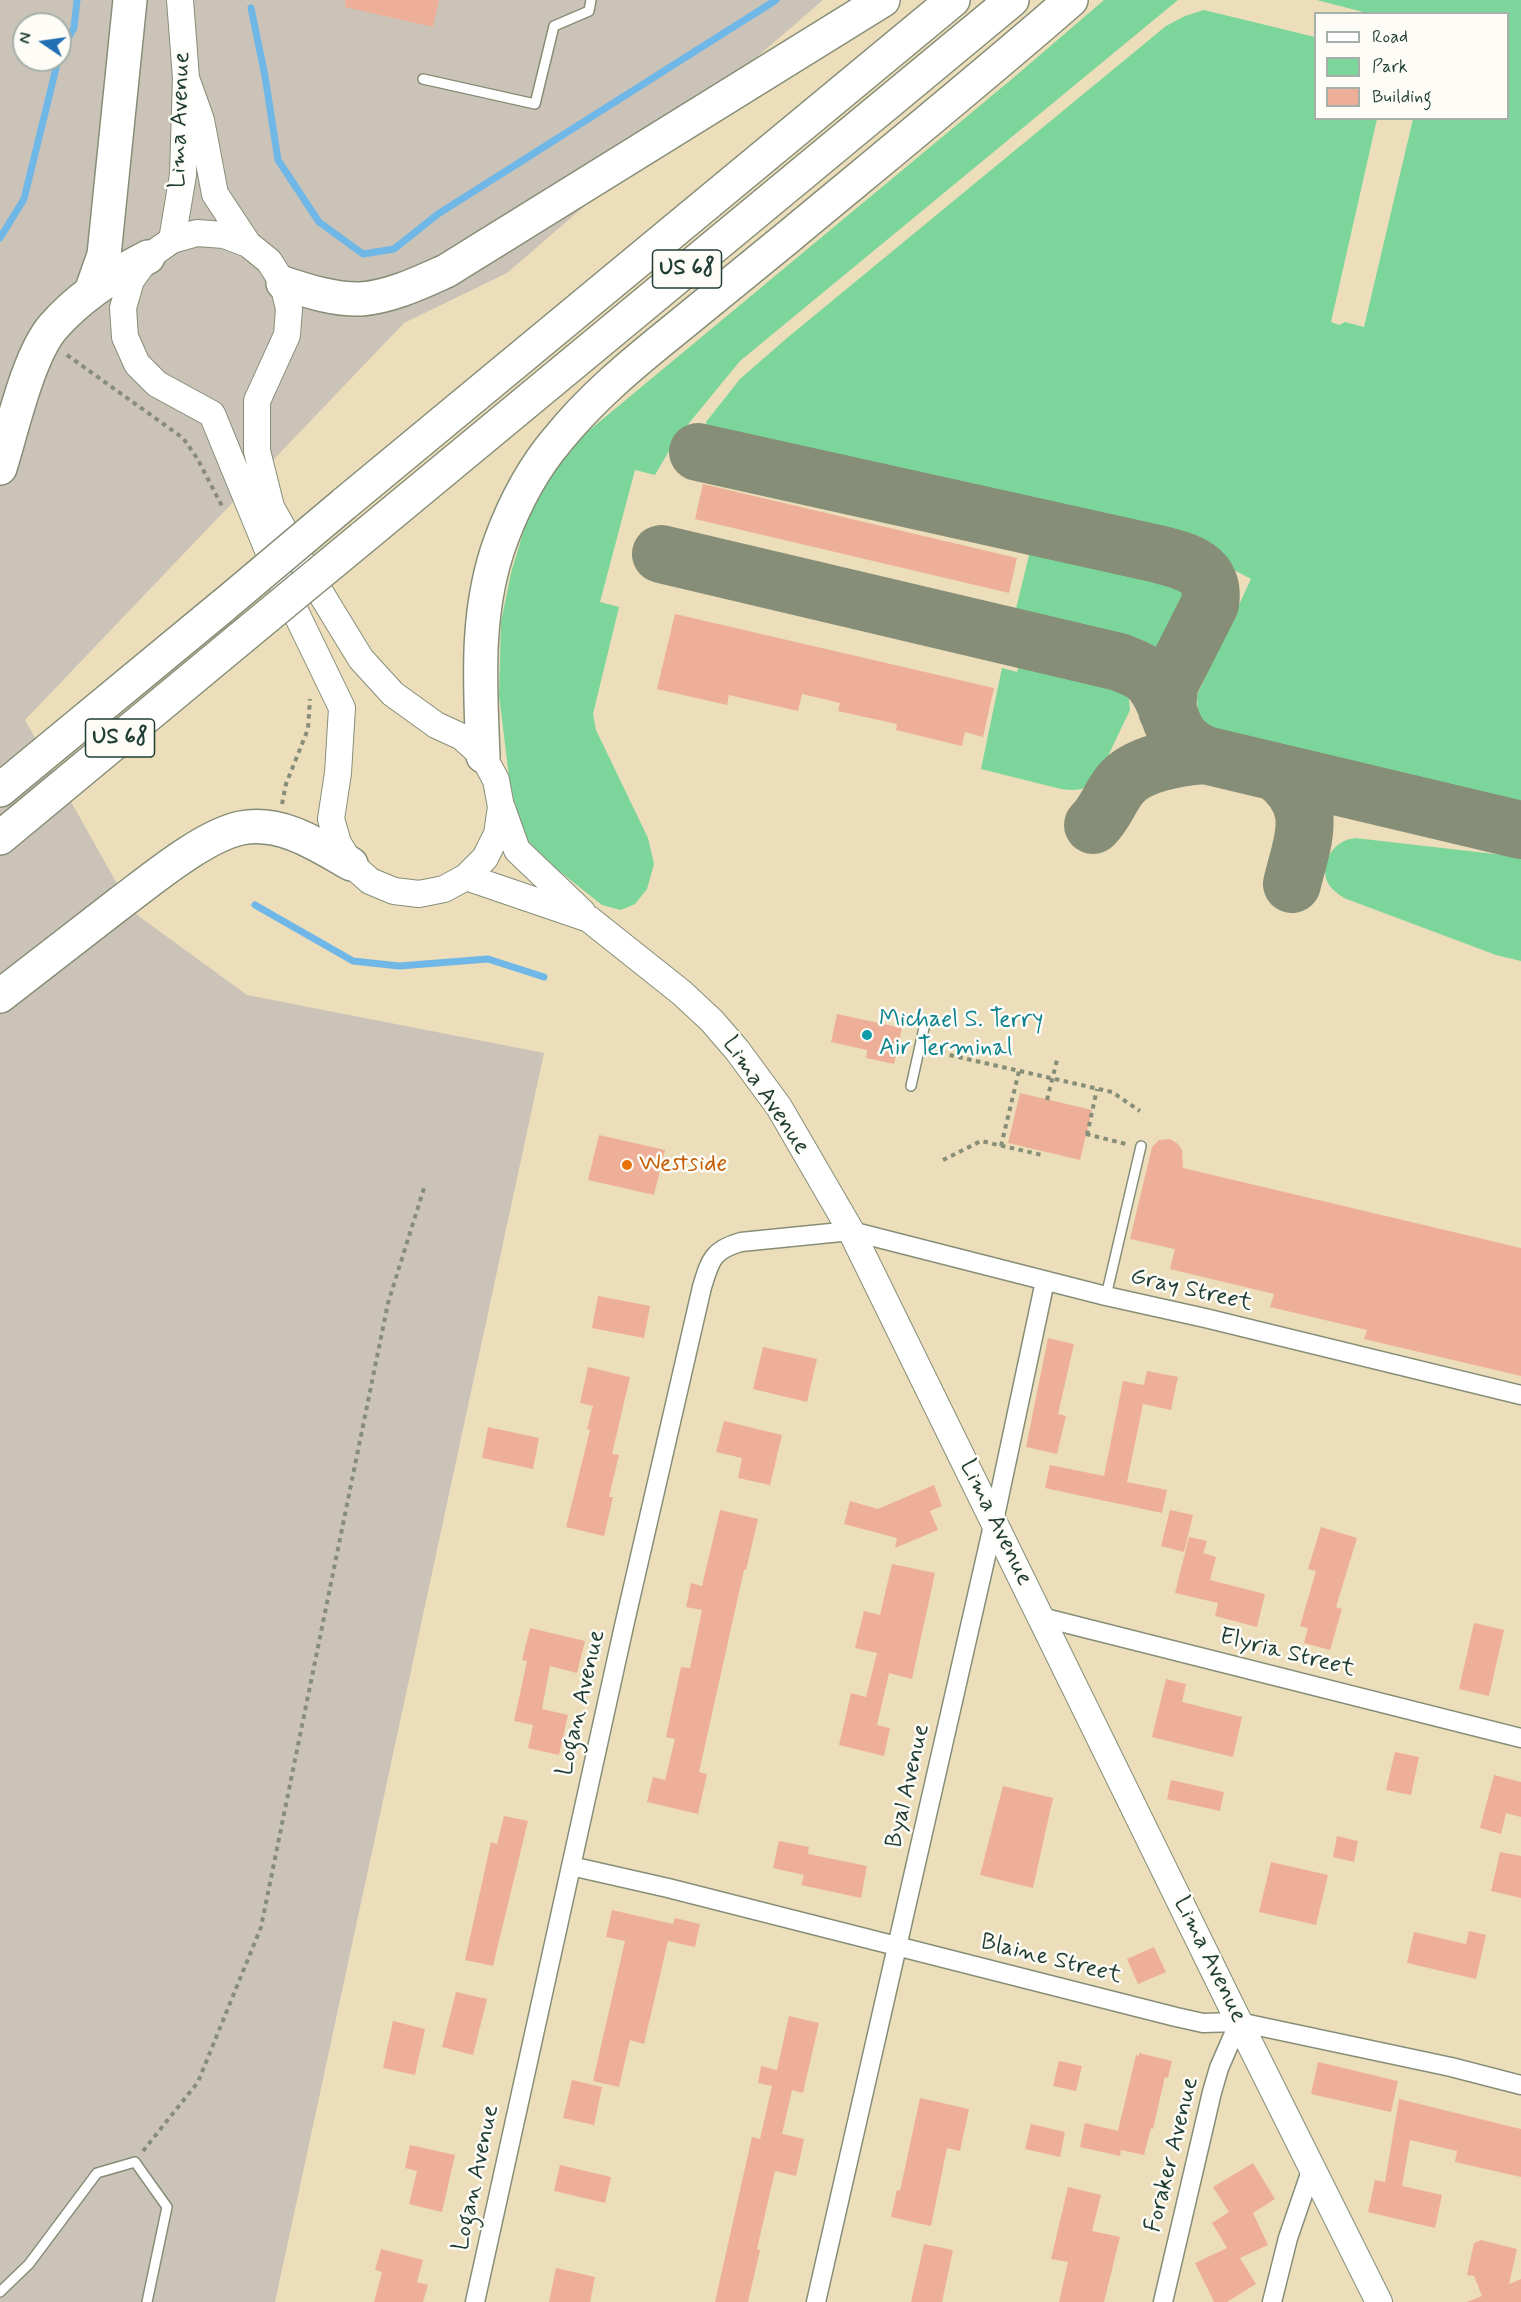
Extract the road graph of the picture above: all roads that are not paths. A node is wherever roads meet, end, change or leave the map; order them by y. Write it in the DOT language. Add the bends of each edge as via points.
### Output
graph roads {
  1 [pos="130,0"];
  2 [pos="180,0"];
  3 [pos="591,0"];
  4 [pos="883,0"];
  5 [pos="953,0"];
  6 [pos="1012,0"];
  7 [pos="1071,0"];
  8 [pos="186,78"];
  9 [pos="423,79"];
  10 [pos="248,244"];
  11 [pos="160,249"];
  12 [pos="283,283"];
  13 [pos="91,292"];
  14 [pos="0,468"];
  15 [pos="483,756"];
  16 [pos="0,790"];
  17 [pos="501,807"];
  18 [pos="0,838"];
  19 [pos="351,864"];
  20 [pos="466,878"];
  21 [pos="589,919"];
  22 [pos="0,996"];
  23 [pos="924,1028"];
  24 [pos="911,1086"];
  25 [pos="1141,1147"];
  26 [pos="851,1230"];
  27 [pos="1045,1281"];
  28 [pos="1106,1296"];
  29 [pos="1521,1395"];
  30 [pos="994,1521"];
  31 [pos="1041,1617"];
  32 [pos="1521,1738"];
  33 [pos="571,1866"];
  34 [pos="897,1946"];
  35 [pos="1239,2022"];
  36 [pos="1521,2085"];
  37 [pos="1312,2168"];
  38 [pos="0,2292"];
  39 [pos="147,2302"];
  40 [pos="475,2302"];
  41 [pos="816,2302"];
  42 [pos="1163,2302"];
  43 [pos="1272,2302"];
  44 [pos="1379,2302"];
  1 -- 13 [label="highway" via="104,255"];
  2 -- 8 [label="main road, Lima Avenue"];
  3 -- 9 [label="lane" via="589,11 554,26 535,104"];
  4 -- 12 [label="highway" via="446,271 406,289 361,299 314,293"];
  5 -- 16 [label="highway, US 68, bridge"];
  6 -- 18 [label="highway, US 68, bridge"];
  7 -- 15 [label="highway" via="642,356 556,440 525,489 501,540 488,584 480,633"];
  8 -- 10 [label="main road" via="201,120 215,194"];
  8 -- 11 [label="main road, Lima Avenue" via="183,175"];
  10 -- 11 [label="main road" via="224,235 197,233"];
  10 -- 12 [label="main road" via="268,261"];
  11 -- 13 [label="highway"];
  11 -- 19 [label="main road" via="131,280 123,308 125,337 137,364 158,384 212,414 281,582 342,708 331,819 338,843"];
  12 -- 15 [label="main road" via="289,309 287,335 257,402 257,452 271,507 361,659 393,694 436,725 462,737"];
  13 -- 14 [label="highway" via="51,328 33,362"];
  15 -- 17 [label="main road" via="496,780"];
  17 -- 20 [label="main road" via="497,834 485,858"];
  17 -- 21 [label="main road" via="517,850"];
  19 -- 20 [label="main road" via="370,881 394,891 419,894 444,889"];
  19 -- 22 [label="highway" via="312,841 285,831 241,828 217,837 168,866"];
  20 -- 21 [label="main road, Lima Avenue"];
  21 -- 26 [label="main road, Lima Avenue" via="682,993 731,1042 778,1107"];
  23 -- 24 [label="lane"];
  25 -- 28 [label="lane"];
  26 -- 27 [label="street, Gray Street"];
  26 -- 30 [label="main road, Lima Avenue"];
  26 -- 33 [label="street, Logan Avenue" via="741,1242 725,1246 713,1256 696,1311"];
  27 -- 28 [label="street, Gray Street"];
  27 -- 30 [label="street, Byal Avenue"];
  28 -- 29 [label="street, Gray Street"];
  30 -- 31 [label="main road, Lima Avenue"];
  30 -- 34 [label="street, Byal Avenue"];
  31 -- 32 [label="street, Elyria Street"];
  31 -- 35 [label="main road, Lima Avenue"];
  33 -- 34 [label="street, Blaine Street"];
  33 -- 40 [label="street, Logan Avenue"];
  34 -- 35 [label="street, Blaine Street" via="1176,2018 1203,2023"];
  34 -- 41 [label="street, Byal Avenue"];
  35 -- 36 [label="street, Blaine Street"];
  35 -- 37 [label="main road, Lima Avenue"];
  35 -- 42 [label="street, Foraker Avenue" via="1212,2092"];
  37 -- 43 [label="street"];
  37 -- 44 [label="main road, Lima Avenue"];
  38 -- 39 [label="lane" via="29,2264 97,2172 135,2162 167,2207"];
}
